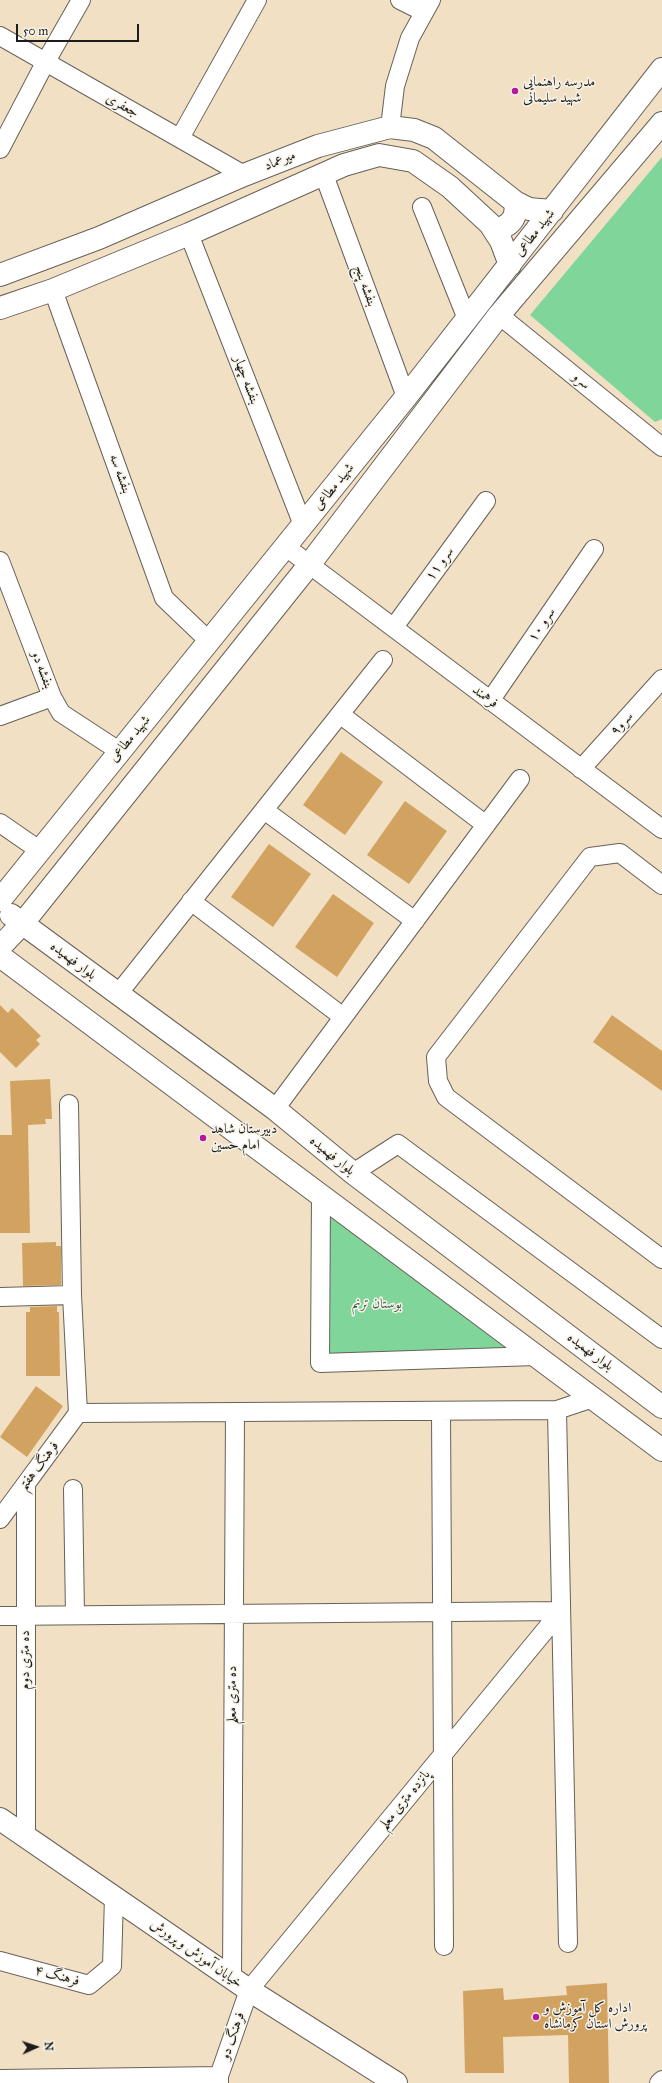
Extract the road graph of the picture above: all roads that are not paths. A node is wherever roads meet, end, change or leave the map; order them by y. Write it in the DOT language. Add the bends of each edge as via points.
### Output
graph roads {
  1 [pos="81,0"];
  2 [pos="257,0"];
  3 [pos="400,0"];
  4 [pos="428,6"];
  5 [pos="0,36"];
  6 [pos="45,63"];
  7 [pos="662,69"];
  8 [pos="662,122"];
  9 [pos="390,127"];
  10 [pos="180,138"];
  11 [pos="0,149"];
  12 [pos="244,175"];
  13 [pos="324,175"];
  14 [pos="515,202"];
  15 [pos="422,207"];
  16 [pos="552,211"];
  17 [pos="494,230"];
  18 [pos="189,234"];
  19 [pos="510,265"];
  20 [pos="0,275"];
  21 [pos="54,290"];
  22 [pos="0,308"];
  23 [pos="499,315"];
  24 [pos="467,319"];
  25 [pos="406,397"];
  26 [pos="662,447"];
  27 [pos="486,502"];
  28 [pos="303,525"];
  29 [pos="286,547"];
  30 [pos="594,549"];
  31 [pos="0,561"];
  32 [pos="308,565"];
  33 [pos="394,627"];
  34 [pos="210,642"];
  35 [pos="383,660"];
  36 [pos="662,679"];
  37 [pos="52,697"];
  38 [pos="490,701"];
  39 [pos="341,715"];
  40 [pos="0,716"];
  41 [pos="119,751"];
  42 [pos="581,769"];
  43 [pos="520,779"];
  44 [pos="264,810"];
  45 [pos="0,823"];
  46 [pos="486,825"];
  47 [pos="662,829"];
  48 [pos="39,850"];
  49 [pos="662,885"];
  50 [pos="0,900"];
  51 [pos="191,901"];
  52 [pos="0,907"];
  53 [pos="415,921"];
  54 [pos="23,923"];
  55 [pos="0,947"];
  56 [pos="0,956"];
  57 [pos="118,994"];
  58 [pos="343,1017"];
  59 [pos="69,1104"];
  60 [pos="275,1109"];
  61 [pos="353,1173"];
  62 [pos="321,1195"];
  63 [pos="662,1259"];
  64 [pos="72,1295"];
  65 [pos="0,1297"];
  66 [pos="662,1339"];
  67 [pos="536,1356"];
  68 [pos="593,1398"];
  69 [pos="662,1407"];
  70 [pos="557,1410"];
  71 [pos="441,1411"];
  72 [pos="235,1412"];
  73 [pos="78,1413"];
  74 [pos="662,1450"];
  75 [pos="26,1484"];
  76 [pos="73,1489"];
  77 [pos="0,1519"];
  78 [pos="561,1611"];
  79 [pos="442,1612"];
  80 [pos="234,1614"];
  81 [pos="0,1616"];
  82 [pos="26,1616"];
  83 [pos="75,1616"];
  84 [pos="443,1754"];
  85 [pos="0,1819"];
  86 [pos="26,1836"];
  87 [pos="114,1897"];
  88 [pos="568,1943"];
  89 [pos="444,1946"];
  90 [pos="0,1961"];
  91 [pos="240,1984"];
  92 [pos="0,2079"];
  93 [pos="87,2080"];
  94 [pos="219,2080"];
  95 [pos="662,2080"];
  96 [pos="396,2083"];
  97 [pos="660,2083"];
  1 -- 6 [label="street"];
  2 -- 10 [label="street"];
  3 -- 4 [label="street"];
  4 -- 9 [label="street" via="410,38 395,86"];
  5 -- 6 [label="street, جعفری"];
  6 -- 10 [label="street, جعفری"];
  6 -- 11 [label="street"];
  7 -- 16 [label="street, شهید مطاعی"];
  8 -- 23 [label="street, شهید مطاعی"];
  9 -- 12 [label="street, میرعماد" via="318,146"];
  9 -- 14 [label="street, میرعماد" via="414,130 434,138"];
  10 -- 12 [label="street, جعفری"];
  12 -- 20 [label="street, میرعماد" via="99,238"];
  13 -- 17 [label="street" via="344,165 379,155 413,161 450,187"];
  13 -- 18 [label="street"];
  13 -- 25 [label="street, بنفشه پنج"];
  14 -- 16 [label="street, میرعماد" via="530,209"];
  14 -- 17 [label="street" via="513,220 509,225"];
  15 -- 24 [label="street"];
  16 -- 19 [label="street, شهید مطاعی"];
  17 -- 19 [label="street"];
  18 -- 21 [label="street"];
  18 -- 28 [label="street, بنفشه چهار"];
  19 -- 24 [label="street, شهید مطاعی"];
  21 -- 22 [label="street"];
  21 -- 34 [label="street, بنفشه سه" via="164,598"];
  23 -- 26 [label="street, سرو"];
  23 -- 32 [label="street, شهید مطاعی"];
  24 -- 25 [label="street, شهید مطاعی"];
  25 -- 28 [label="street, شهید مطاعی"];
  27 -- 33 [label="street, ۱۱ سرو"];
  28 -- 29 [label="street, شهید مطاعی"];
  29 -- 32 [label="street, فرهمند"];
  29 -- 34 [label="street, شهید مطاعی"];
  30 -- 38 [label="street, سرو ۱۰"];
  31 -- 37 [label="street, بنفشه دو"];
  32 -- 33 [label="street, فرهمند"];
  32 -- 54 [label="street, شهید مطاعی"];
  33 -- 38 [label="street, فرهمند"];
  34 -- 41 [label="street, شهید مطاعی"];
  35 -- 39 [label="street"];
  36 -- 42 [label="street, سرو۹"];
  37 -- 40 [label="street"];
  37 -- 41 [label="street, بنفشه دو" via="61,712"];
  38 -- 42 [label="street, فرهمند"];
  39 -- 44 [label="street"];
  39 -- 46 [label="street"];
  41 -- 48 [label="street, شهید مطاعی"];
  42 -- 47 [label="street, فرهمند"];
  43 -- 46 [label="street"];
  44 -- 51 [label="street"];
  44 -- 53 [label="street"];
  45 -- 48 [label="street"];
  46 -- 53 [label="street"];
  48 -- 50 [label="street, شهید مطاعی"];
  49 -- 63 [label="street" via="620,853 590,857 436,1057 438,1081 446,1097"];
  51 -- 57 [label="street"];
  51 -- 58 [label="street"];
  52 -- 54 [label="street, بلوار فهمیده"];
  53 -- 58 [label="street"];
  54 -- 55 [label="street, شهید مطاعی"];
  54 -- 57 [label="street, بلوار فهمیده"];
  56 -- 62 [label="street"];
  57 -- 60 [label="street, بلوار فهمیده"];
  58 -- 60 [label="street"];
  59 -- 64 [label="street"];
  60 -- 61 [label="street, بلوار فهمیده"];
  61 -- 66 [label="street" via="398,1144"];
  61 -- 69 [label="street, بلوار فهمیده"];
  62 -- 67 [label="street"];
  62 -- 67 [label="street" via="320,1363"];
  64 -- 65 [label="street"];
  64 -- 73 [label="street"];
  67 -- 68 [label="street"];
  68 -- 70 [label="street"];
  68 -- 74 [label="street"];
  70 -- 71 [label="street"];
  70 -- 78 [label="street"];
  71 -- 72 [label="street"];
  71 -- 79 [label="street"];
  72 -- 73 [label="street"];
  72 -- 80 [label="street, ده متری معلم"];
  73 -- 75 [label="street, فرهنگ هفتم"];
  75 -- 77 [label="street, فرهنگ هفتم"];
  75 -- 82 [label="street, ده متری دوم"];
  76 -- 83 [label="street"];
  78 -- 79 [label="street"];
  78 -- 84 [label="street, پانزده متری معلم"];
  78 -- 88 [label="street"];
  79 -- 80 [label="street"];
  79 -- 84 [label="street"];
  80 -- 83 [label="street"];
  80 -- 91 [label="street, ده متری معلم"];
  81 -- 82 [label="street"];
  82 -- 83 [label="street"];
  82 -- 86 [label="street, ده متری دوم"];
  84 -- 89 [label="street"];
  84 -- 91 [label="street, پانزده متری معلم"];
  85 -- 86 [label="street, خیابان آموزش و پرورش"];
  86 -- 87 [label="street, خیابان آموزش و پرورش"];
  87 -- 90 [label="street, فرهنگ ۴" via="112,1966 89,1985"];
  87 -- 91 [label="street, خیابان آموزش و پرورش"];
  91 -- 94 [label="street, فرهنگ دو"];
  91 -- 96 [label="street, خیابان آموزش و پرورش"];
  92 -- 93 [label="street"];
  93 -- 94 [label="street"];
  95 -- 97 [label="street"];
}
